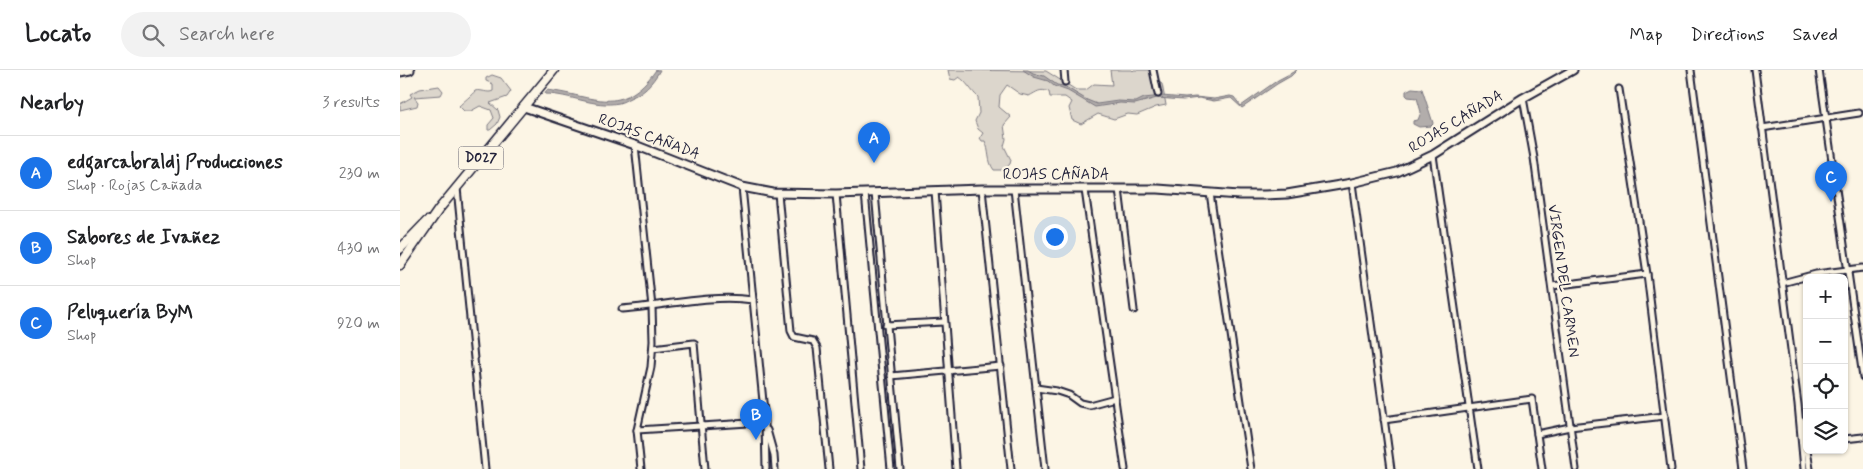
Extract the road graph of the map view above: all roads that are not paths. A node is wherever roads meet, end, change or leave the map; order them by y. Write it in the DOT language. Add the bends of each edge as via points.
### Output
graph roads {
  1 [pos="410,70"];
  2 [pos="554,70"];
  3 [pos="1064,70"];
  4 [pos="1153,70"];
  5 [pos="1573,70"];
  6 [pos="1691,70"];
  7 [pos="1755,70"];
  8 [pos="1819,70"];
  9 [pos="400,72"];
  10 [pos="1066,82"];
  11 [pos="1620,89"];
  12 [pos="1158,94"];
  13 [pos="1523,98"];
  14 [pos="524,107"];
  15 [pos="1859,113"];
  16 [pos="1826,118"];
  17 [pos="1762,128"];
  18 [pos="635,145"];
  19 [pos="1433,155"];
  20 [pos="1352,183"];
  21 [pos="742,187"];
  22 [pos="456,188"];
  23 [pos="982,189"];
  24 [pos="1014,189"];
  25 [pos="1118,189"];
  26 [pos="934,190"];
  27 [pos="1085,190"];
  28 [pos="778,193"];
  29 [pos="865,193"];
  30 [pos="875,193"];
  31 [pos="1210,193"];
  32 [pos="836,194"];
  33 [pos="439,210"];
  34 [pos="400,249"];
  35 [pos="400,265"];
  36 [pos="1863,268"];
  37 [pos="1847,270"];
  38 [pos="1647,274"];
  39 [pos="1782,284"];
  40 [pos="1552,286"];
  41 [pos="753,300"];
  42 [pos="652,307"];
  43 [pos="622,309"];
  44 [pos="1134,310"];
  45 [pos="944,322"];
  46 [pos="886,325"];
  47 [pos="653,348"];
  48 [pos="1001,366"];
  49 [pos="948,370"];
  50 [pos="891,376"];
  51 [pos="1863,377"];
  52 [pos="1036,388"];
  53 [pos="1115,398"];
  54 [pos="1798,404"];
  55 [pos="1468,407"];
  56 [pos="1665,416"];
  57 [pos="1384,420"];
  58 [pos="765,422"];
  59 [pos="700,426"];
  60 [pos="1570,426"];
  61 [pos="1803,427"];
  62 [pos="637,430"];
  63 [pos="1537,434"];
  64 [pos="1863,437"];
  65 [pos="1848,439"];
  66 [pos="1800,444"];
  67 [pos="1803,444"];
  68 [pos="1808,454"];
  69 [pos="485,469"];
  70 [pos="641,469"];
  71 [pos="704,469"];
  72 [pos="766,469"];
  73 [pos="775,469"];
  74 [pos="829,469"];
  75 [pos="862,469"];
  76 [pos="891,469"];
  77 [pos="900,469"];
  78 [pos="956,469"];
  79 [pos="1011,469"];
  80 [pos="1044,469"];
  81 [pos="1125,469"];
  82 [pos="1251,469"];
  83 [pos="1391,469"];
  84 [pos="1478,469"];
  85 [pos="1542,469"];
  86 [pos="1576,469"];
  87 [pos="1671,469"];
  88 [pos="1742,469"];
  89 [pos="1804,469"];
  90 [pos="1810,469"];
  1 -- 9 [label="main road"];
  2 -- 14 [label="main road, D027"];
  3 -- 10 [label="street"];
  4 -- 12 [label="street"];
  5 -- 13 [label="main road, ROJAS CAÑADA"];
  6 -- 88 [label="street"];
  7 -- 17 [label="street"];
  8 -- 16 [label="street"];
  11 -- 38 [label="street"];
  13 -- 19 [label="main road, ROJAS CAÑADA"];
  13 -- 40 [label="street, VIRGEN DEL CARMEN"];
  14 -- 18 [label="main road, ROJAS CAÑADA"];
  14 -- 22 [label="main road, D027"];
  15 -- 16 [label="street"];
  16 -- 17 [label="street"];
  16 -- 37 [label="street"];
  17 -- 39 [label="street"];
  18 -- 21 [label="main road, ROJAS CAÑADA"];
  18 -- 42 [label="street"];
  19 -- 20 [label="main road, ROJAS CAÑADA" via="1397,172"];
  19 -- 55 [label="street"];
  20 -- 31 [label="main road, ROJAS CAÑADA" via="1272,195"];
  20 -- 57 [label="street"];
  21 -- 28 [label="main road, ROJAS CAÑADA"];
  21 -- 41 [label="street"];
  22 -- 33 [label="main road, D027"];
  22 -- 69 [label="street"];
  23 -- 24 [label="main road, ROJAS CAÑADA"];
  23 -- 26 [label="main road, ROJAS CAÑADA"];
  23 -- 48 [label="street"];
  24 -- 27 [label="main road, ROJAS CAÑADA"];
  24 -- 52 [label="street"];
  25 -- 27 [label="main road, ROJAS CAÑADA"];
  25 -- 31 [label="main road, ROJAS CAÑADA"];
  25 -- 44 [label="street"];
  26 -- 30 [label="main road, ROJAS CAÑADA"];
  26 -- 45 [label="street"];
  27 -- 53 [label="street"];
  28 -- 32 [label="main road, ROJAS CAÑADA"];
  28 -- 74 [label="street" via="791,331 794,337 813,341 817,348"];
  29 -- 30 [label="main road, ROJAS CAÑADA"];
  29 -- 32 [label="main road, ROJAS CAÑADA"];
  29 -- 76 [label="street"];
  30 -- 46 [label="street"];
  31 -- 82 [label="street"];
  32 -- 75 [label="street"];
  33 -- 34 [label="main road, D027"];
  33 -- 35 [label="main road, D027"];
  36 -- 37 [label="street"];
  37 -- 39 [label="street" via="1816,274"];
  37 -- 51 [label="street"];
  38 -- 40 [label="street"];
  38 -- 56 [label="street"];
  39 -- 54 [label="street"];
  40 -- 60 [label="street, VIRGEN DEL CARMEN"];
  41 -- 42 [label="street" via="728,297"];
  41 -- 58 [label="street"];
  42 -- 43 [label="street"];
  42 -- 47 [label="street"];
  45 -- 46 [label="street"];
  45 -- 49 [label="street"];
  46 -- 50 [label="street"];
  47 -- 59 [label="street" via="694,343"];
  47 -- 62 [label="street"];
  48 -- 49 [label="street"];
  48 -- 79 [label="street"];
  49 -- 50 [label="street"];
  49 -- 78 [label="street"];
  50 -- 77 [label="street"];
  52 -- 53 [label="street" via="1069,394 1080,403 1089,405"];
  52 -- 80 [label="street"];
  53 -- 81 [label="street"];
  54 -- 61 [label="street"];
  54 -- 66 [label="street"];
  55 -- 57 [label="street"];
  55 -- 63 [label="street" via="1532,400"];
  55 -- 84 [label="street"];
  56 -- 60 [label="street"];
  56 -- 87 [label="street"];
  57 -- 83 [label="street"];
  58 -- 59 [label="street"];
  58 -- 72 [label="street"];
  58 -- 73 [label="street"];
  59 -- 62 [label="street"];
  59 -- 71 [label="street"];
  60 -- 63 [label="street"];
  60 -- 86 [label="street, VIRGEN DEL CARMEN"];
  62 -- 70 [label="street"];
  63 -- 85 [label="street"];
  64 -- 65 [label="street"];
  66 -- 67 [label="street"];
  66 -- 89 [label="street"];
  68 -- 90 [label="street"];
}
